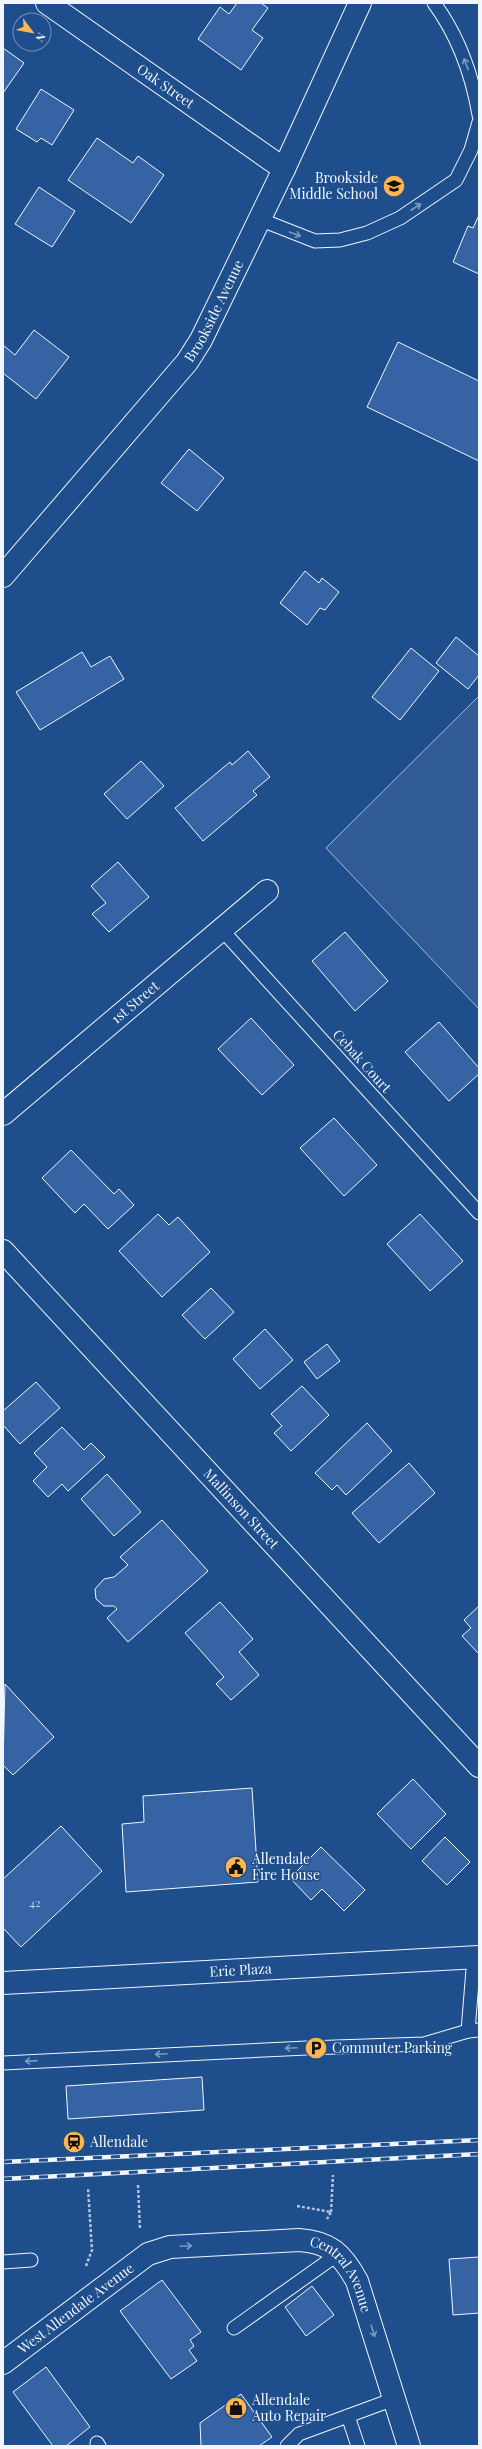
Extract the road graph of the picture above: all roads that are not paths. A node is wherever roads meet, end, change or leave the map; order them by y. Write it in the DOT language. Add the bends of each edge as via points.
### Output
graph roads {
  1 [pos="47,3"];
  2 [pos="360,3"];
  3 [pos="434,3"];
  4 [pos="479,115"];
  5 [pos="479,122"];
  6 [pos="284,169"];
  7 [pos="259,219"];
  8 [pos="3,576"];
  9 [pos="267,891"];
  10 [pos="222,930"];
  11 [pos="3,1114"];
  12 [pos="479,1213"];
  13 [pos="3,1251"];
  14 [pos="479,1766"];
  15 [pos="476,1957"];
  16 [pos="3,1984"];
  17 [pos="473,2031"];
  18 [pos="3,2063"];
  19 [pos="148,2254"];
  20 [pos="338,2254"];
  21 [pos="31,2260"];
  22 [pos="3,2262"];
  23 [pos="234,2328"];
  24 [pos="3,2363"];
  25 [pos="394,2399"];
  26 [pos="348,2416"];
  27 [pos="287,2446"];
  28 [pos="358,2446"];
  29 [pos="409,2446"];
  1 -- 6 [label="street, Oak Street"];
  2 -- 6 [label="street, Brookside Avenue"];
  4 -- 3 [label="lane, one-way" via="474,83 462,51 450,26"];
  7 -- 5 [label="lane, one-way" via="315,241 340,240 367,233 400,218 456,180 471,150"];
  6 -- 7 [label="street, Brookside Avenue"];
  7 -- 8 [label="street, Brookside Avenue" via="188,362"];
  9 -- 10 [label="street, 1st Street"];
  10 -- 11 [label="street, 1st Street"];
  10 -- 12 [label="lane, Cebak Court"];
  13 -- 14 [label="street, Mallinson Street"];
  15 -- 16 [label="street, Erie Plaza"];
  15 -- 17 [label="lane"];
  17 -- 18 [label="lane, one-way" via="424,2044"];
  19 -- 20 [label="street, Central Avenue, one-way" via="170,2247 299,2240 315,2241 328,2246"];
  19 -- 24 [label="street, West Allendale Avenue"];
  20 -- 23 [label="lane"];
  20 -- 25 [label="street, Central Avenue, one-way" via="348,2265 356,2281"];
  21 -- 22 [label="lane"];
  25 -- 26 [label="lane"];
  25 -- 29 [label="street, Central Avenue"];
  26 -- 27 [label="lane" via="299,2434"];
  26 -- 28 [label="lane"];
}
